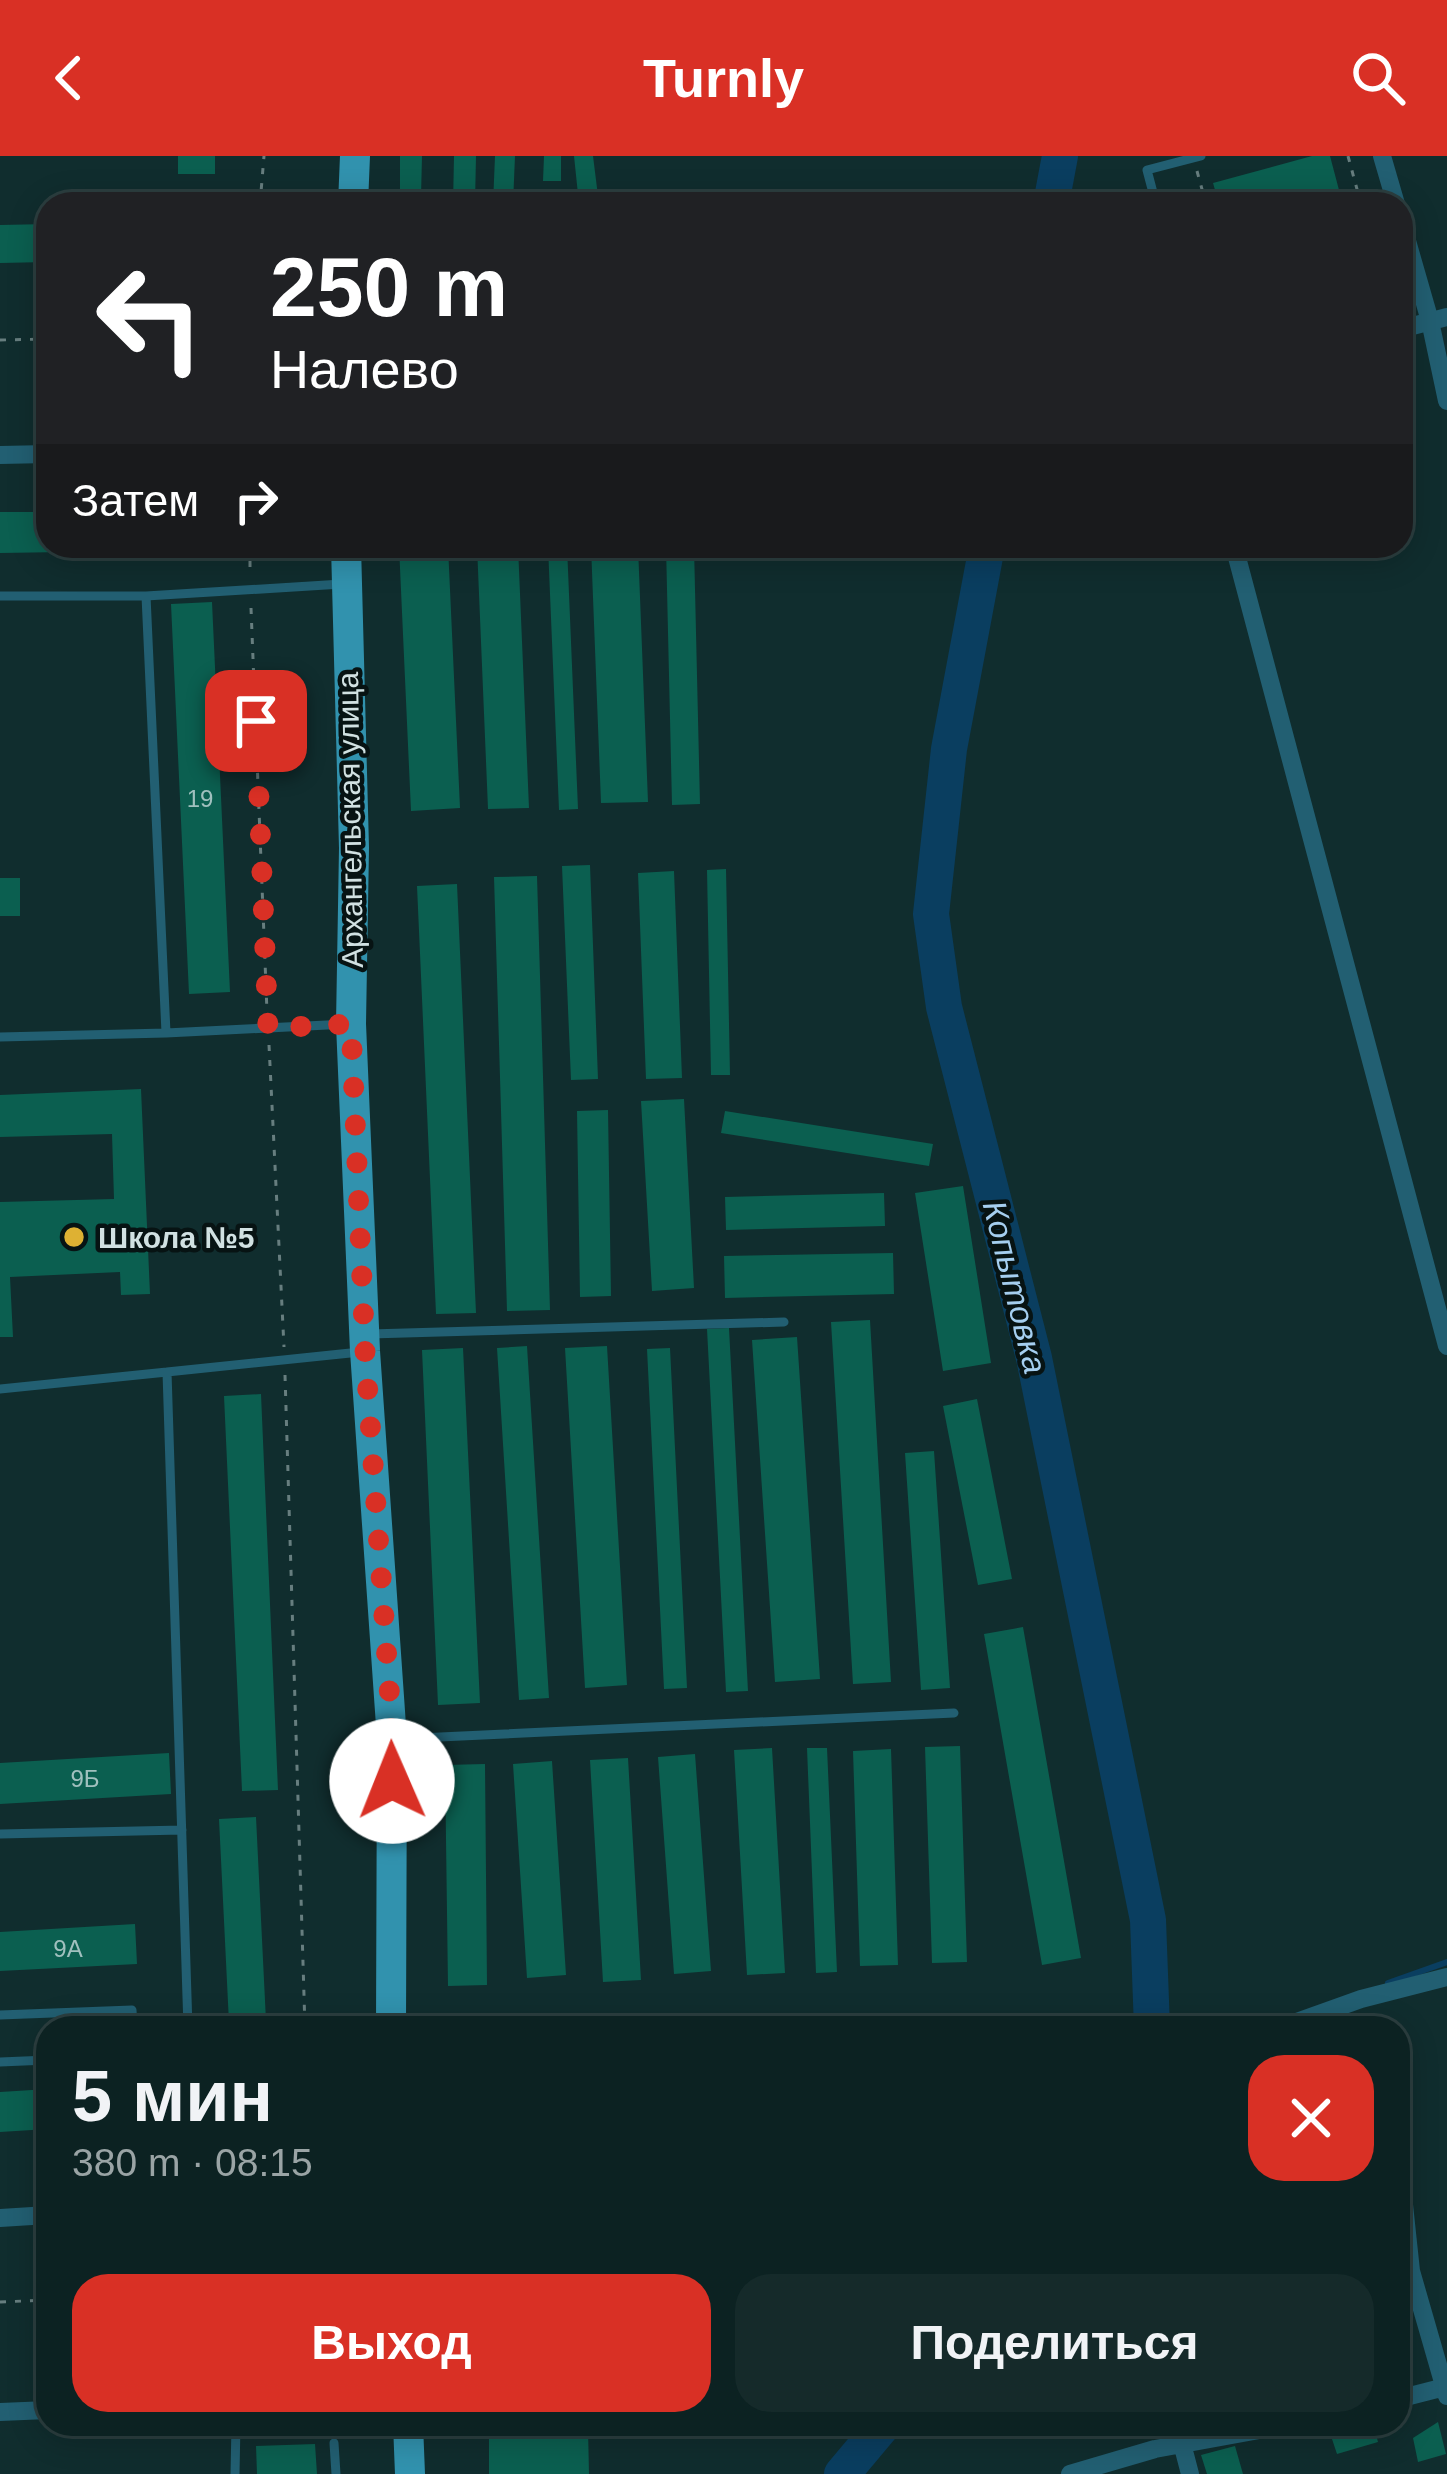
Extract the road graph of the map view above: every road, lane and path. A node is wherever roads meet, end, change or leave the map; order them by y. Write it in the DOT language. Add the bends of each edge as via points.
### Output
graph roads {
  1 [pos="264,156"];
  2 [pos="355,156"];
  3 [pos="1348,156"];
  4 [pos="1382,156"];
  5 [pos="1197,157"];
  6 [pos="261,192"];
  7 [pos="354,192"];
  8 [pos="1153,192"];
  9 [pos="1204,192"];
  10 [pos="1357,192"];
  11 [pos="1392,192"];
  12 [pos="1413,252"];
  13 [pos="1438,319"];
  14 [pos="36,339"];
  15 [pos="0,340"];
  16 [pos="1447,401"];
  17 [pos="36,454"];
  18 [pos="0,455"];
  19 [pos="250,558"];
  20 [pos="346,558"];
  21 [pos="1237,558"];
  22 [pos="346,584"];
  23 [pos="250,590"];
  24 [pos="0,596"];
  25 [pos="146,596"];
  26 [pos="351,1024"];
  27 [pos="268,1028"];
  28 [pos="166,1033"];
  29 [pos="0,1037"];
  30 [pos="784,1322"];
  31 [pos="365,1343"];
  32 [pos="1447,1346"];
  33 [pos="284,1360"];
  34 [pos="167,1372"];
  35 [pos="0,1389"];
  36 [pos="954,1713"];
  37 [pos="392,1740"];
  38 [pos="182,1830"];
  39 [pos="0,1834"];
  40 [pos="1447,1977"];
  41 [pos="0,2015"];
  42 [pos="132,2016"];
  43 [pos="188,2016"];
  44 [pos="304,2016"];
  45 [pos="391,2016"];
  46 [pos="1314,2016"];
  47 [pos="36,2060"];
  48 [pos="0,2062"];
  49 [pos="36,2216"];
  50 [pos="0,2218"];
  51 [pos="1410,2263"];
  52 [pos="36,2300"];
  53 [pos="0,2302"];
  54 [pos="1446,2392"];
  55 [pos="1410,2397"];
  56 [pos="36,2410"];
  57 [pos="0,2412"];
  58 [pos="236,2436"];
  59 [pos="408,2436"];
  60 [pos="1180,2436"];
  61 [pos="1233,2436"];
  62 [pos="334,2443"];
  63 [pos="1183,2446"];
  64 [pos="236,2474"];
  65 [pos="336,2474"];
  66 [pos="410,2474"];
  67 [pos="1070,2474"];
  68 [pos="1190,2474"];
  1 -- 6 [label="path"];
  2 -- 7 [label="main road"];
  3 -- 10 [label="path"];
  4 -- 11 [label="street"];
  5 -- 8 [label="lane" via="1147,170"];
  5 -- 9 [label="path"];
  12 -- 13 [label="street"];
  13 -- 16 [label="street"];
  14 -- 15 [label="path"];
  17 -- 18 [label="street"];
  19 -- 23 [label="path"];
  20 -- 22 [label="main road, Архангельская улица"];
  21 -- 32 [label="street"];
  22 -- 23 [label="lane"];
  22 -- 26 [label="main road, Архангельская улица"];
  23 -- 25 [label="lane"];
  23 -- 27 [label="path"];
  24 -- 25 [label="lane"];
  25 -- 28 [label="lane"];
  26 -- 27 [label="lane"];
  26 -- 31 [label="main road, Архангельская улица"];
  27 -- 28 [label="lane"];
  27 -- 33 [label="path"];
  28 -- 29 [label="lane"];
  30 -- 31 [label="lane"];
  31 -- 33 [label="lane"];
  31 -- 37 [label="main road, Архангельская улица"];
  33 -- 34 [label="lane"];
  33 -- 44 [label="path"];
  34 -- 35 [label="lane"];
  34 -- 38 [label="lane"];
  36 -- 37 [label="lane"];
  37 -- 45 [label="main road, Архангельская улица"];
  38 -- 39 [label="lane"];
  38 -- 43 [label="lane"];
  40 -- 46 [label="street"];
  41 -- 42 [label="lane"];
  47 -- 48 [label="lane"];
  49 -- 50 [label="street"];
  51 -- 54 [label="street"];
  52 -- 53 [label="path"];
  54 -- 55 [label="street"];
  56 -- 57 [label="street"];
  58 -- 64 [label="lane"];
  59 -- 66 [label="main road"];
  60 -- 63 [label="street"];
  61 -- 63 [label="street"];
  62 -- 65 [label="lane"];
  63 -- 67 [label="street"];
  63 -- 68 [label="street"];
}
